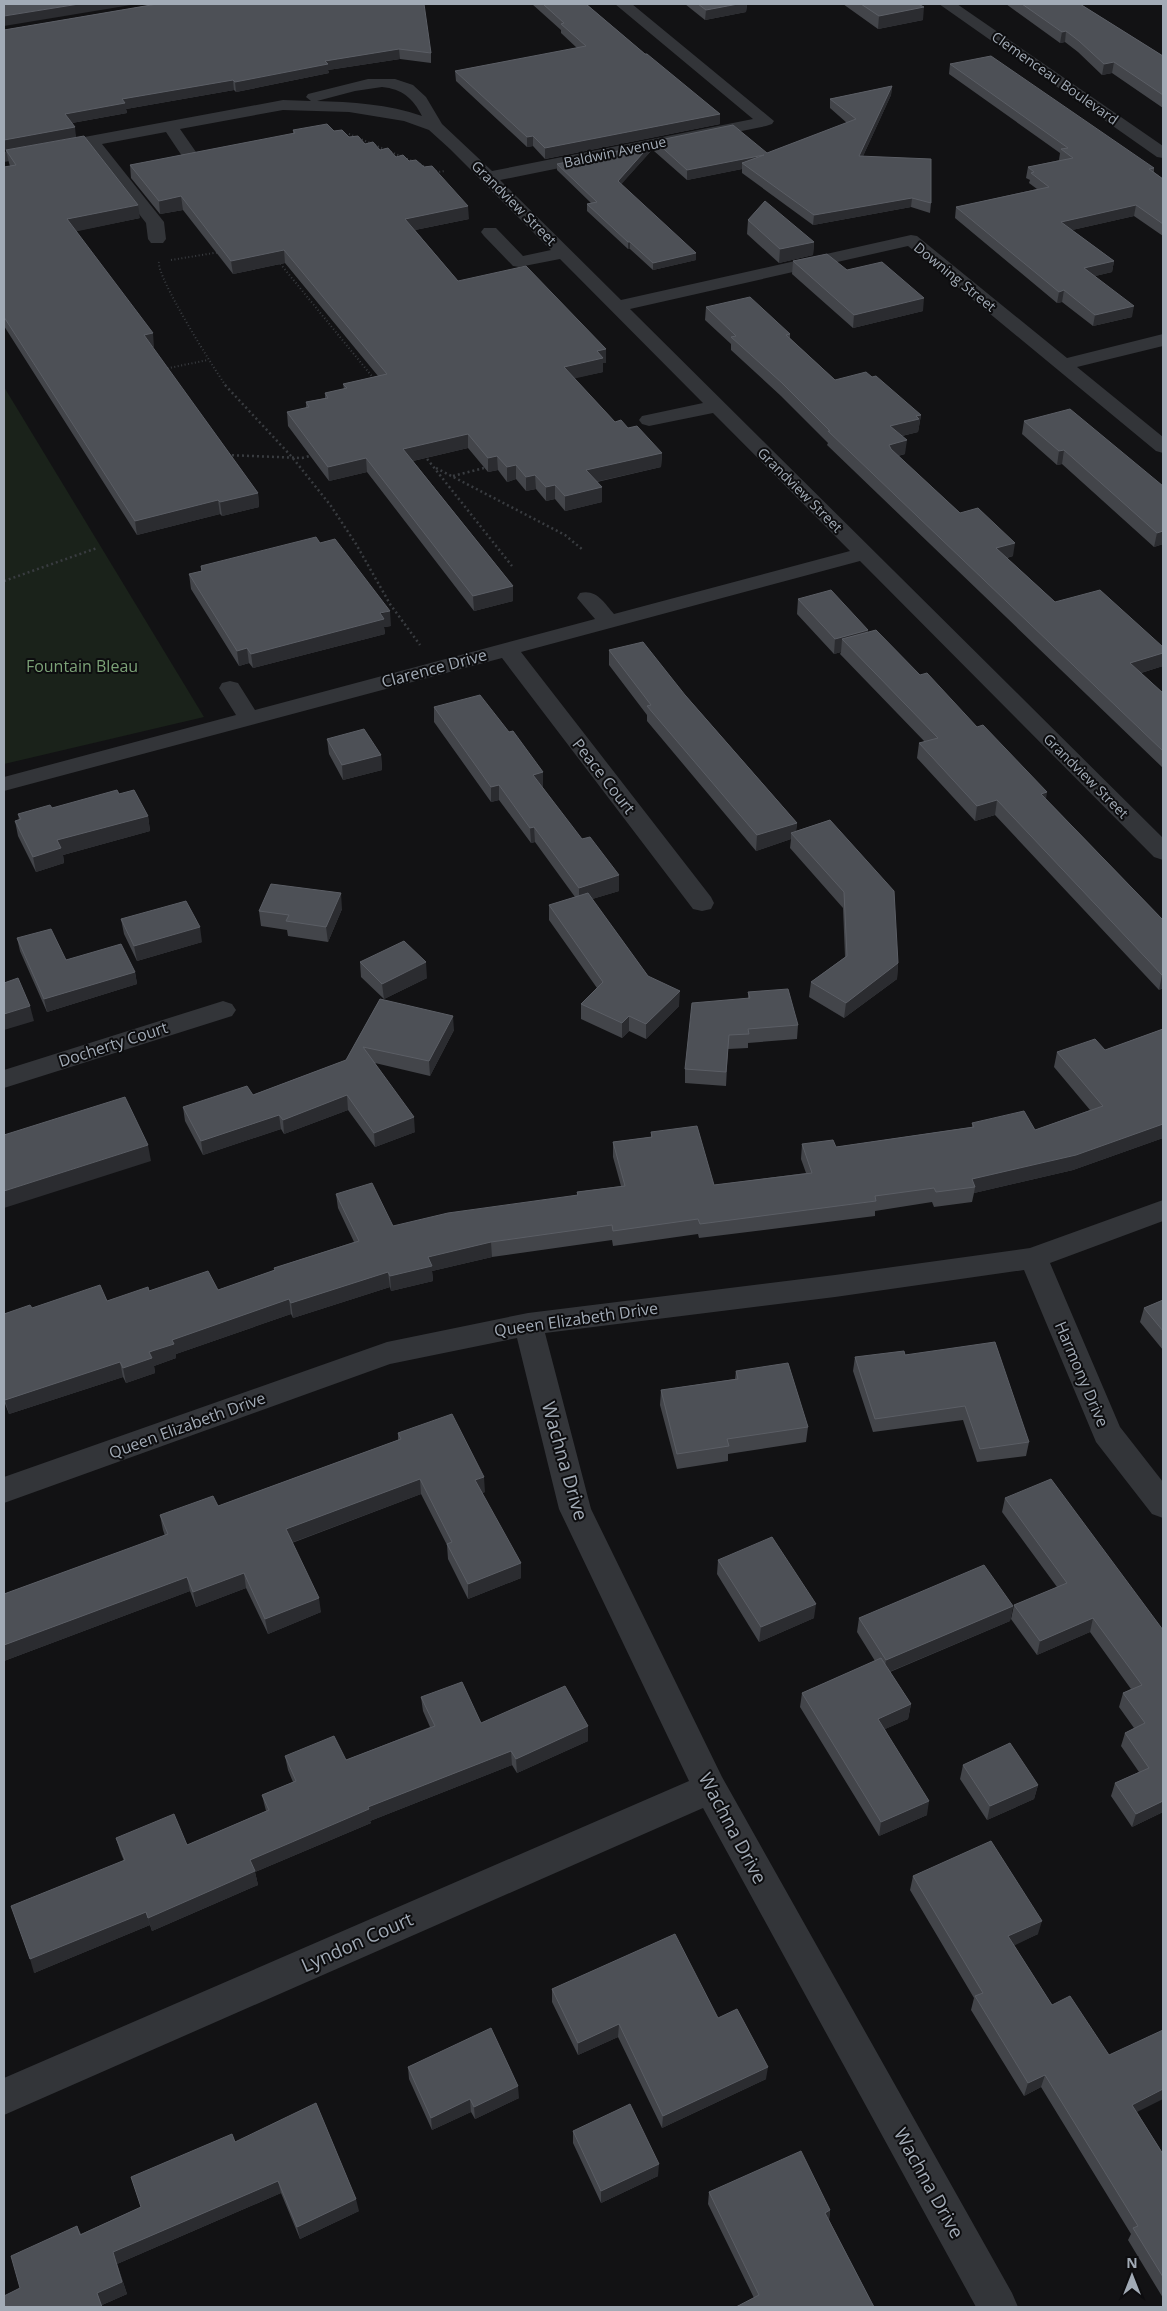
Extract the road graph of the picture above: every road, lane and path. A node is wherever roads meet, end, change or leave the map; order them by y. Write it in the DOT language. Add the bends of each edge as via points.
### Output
graph roads {
  1 [pos="623,4"];
  2 [pos="947,4"];
  3 [pos="283,105"];
  4 [pos="170,126"];
  5 [pos="435,127"];
  6 [pos="348,134"];
  7 [pos="91,141"];
  8 [pos="188,152"];
  9 [pos="1163,153"];
  10 [pos="4,157"];
  11 [pos="450,171"];
  12 [pos="488,178"];
  13 [pos="490,232"];
  14 [pos="157,239"];
  15 [pos="222,252"];
  16 [pos="563,252"];
  17 [pos="275,257"];
  18 [pos="160,260"];
  19 [pos="169,260"];
  20 [pos="617,306"];
  21 [pos="336,319"];
  22 [pos="327,321"];
  23 [pos="1163,340"];
  24 [pos="208,360"];
  25 [pos="1063,365"];
  26 [pos="160,370"];
  27 [pos="377,382"];
  28 [pos="717,406"];
  29 [pos="649,420"];
  30 [pos="1163,447"];
  31 [pos="423,453"];
  32 [pos="223,454"];
  33 [pos="316,454"];
  34 [pos="292,457"];
  35 [pos="434,467"];
  36 [pos="488,467"];
  37 [pos="452,476"];
  38 [pos="97,548"];
  39 [pos="583,550"];
  40 [pos="864,554"];
  41 [pos="512,566"];
  42 [pos="4,581"];
  43 [pos="588,598"];
  44 [pos="609,622"];
  45 [pos="422,648"];
  46 [pos="507,649"];
  47 [pos="230,688"];
  48 [pos="249,718"];
  49 [pos="4,784"];
  50 [pos="1159,842"];
  51 [pos="702,903"];
  52 [pos="223,1010"];
  53 [pos="4,1079"];
  54 [pos="1163,1210"];
  55 [pos="1032,1258"];
  56 [pos="528,1324"];
  57 [pos="4,1490"];
  58 [pos="1163,1505"];
  59 [pos="710,1788"];
  60 [pos="4,2097"];
  61 [pos="998,2307"];
  1 -- 12 [label="street, Baldwin Avenue" via="766,121"];
  2 -- 9 [label="street, Clemenceau Boulevard"];
  3 -- 4 [label="street, Grandview Street"];
  3 -- 5 [label="street, Grandview Street" via="348,106 408,117"];
  3 -- 5 [label="street, Grandview Street" via="356,85 382,82 404,86 418,97"];
  4 -- 7 [label="street, Grandview Street"];
  4 -- 8 [label="street"];
  5 -- 12 [label="street, Grandview Street"];
  6 -- 11 [label="path" via="438,172"];
  7 -- 10 [label="street, Grandview Street"];
  7 -- 14 [label="street" via="155,222"];
  12 -- 16 [label="street, Grandview Street"];
  13 -- 16 [label="street" via="520,262"];
  15 -- 19 [label="path"];
  16 -- 20 [label="street, Grandview Street"];
  17 -- 22 [label="path"];
  18 -- 24 [label="path" via="158,267"];
  20 -- 25 [label="street, Downing Street" via="911,240"];
  20 -- 28 [label="street, Grandview Street"];
  21 -- 22 [label="path"];
  22 -- 27 [label="path"];
  23 -- 25 [label="street"];
  24 -- 26 [label="path"];
  24 -- 34 [label="path" via="226,386"];
  25 -- 30 [label="street, Downing Street"];
  28 -- 29 [label="street"];
  28 -- 40 [label="street, Grandview Street"];
  31 -- 35 [label="path"];
  32 -- 34 [label="path"];
  33 -- 34 [label="path"];
  34 -- 45 [label="path" via="331,506 390,604"];
  35 -- 37 [label="path"];
  35 -- 41 [label="path"];
  36 -- 37 [label="path"];
  37 -- 39 [label="path" via="565,535"];
  38 -- 42 [label="path"];
  40 -- 44 [label="street, Clarence Drive"];
  40 -- 50 [label="street, Grandview Street"];
  43 -- 44 [label="street"];
  44 -- 46 [label="street, Clarence Drive"];
  46 -- 48 [label="street, Clarence Drive"];
  46 -- 51 [label="street, Peace Court"];
  47 -- 48 [label="street"];
  48 -- 49 [label="street, Clarence Drive"];
  52 -- 53 [label="street, Docherty Court"];
  54 -- 55 [label="street, Queen Elizabeth Drive"];
  55 -- 56 [label="street, Queen Elizabeth Drive"];
  55 -- 58 [label="street, Harmony Drive" via="1106,1433"];
  56 -- 57 [label="street, Queen Elizabeth Drive" via="387,1353"];
  56 -- 59 [label="street, Wachna Drive" via="576,1509"];
  59 -- 60 [label="street, Lyndon Court"];
  59 -- 61 [label="street, Wachna Drive"];
}
